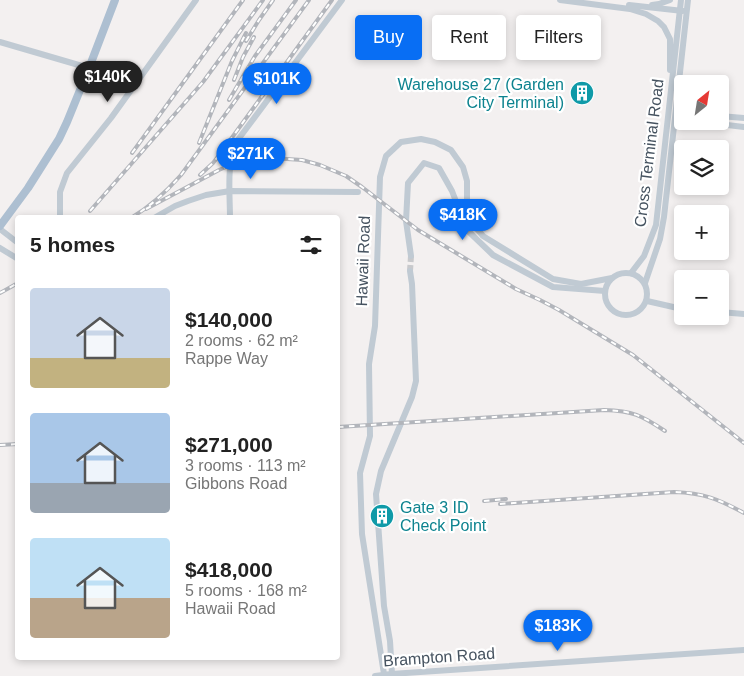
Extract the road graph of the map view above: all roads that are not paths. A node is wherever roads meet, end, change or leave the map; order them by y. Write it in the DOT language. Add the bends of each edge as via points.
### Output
graph roads {
  1 [pos="115,0"];
  2 [pos="196,0"];
  3 [pos="342,0"];
  4 [pos="560,0"];
  5 [pos="592,0"];
  6 [pos="670,0"];
  7 [pos="681,0"];
  8 [pos="688,0"];
  9 [pos="608,3"];
  10 [pos="638,6"];
  11 [pos="683,11"];
  12 [pos="0,42"];
  13 [pos="89,68"];
  14 [pos="681,75"];
  15 [pos="670,101"];
  16 [pos="729,117"];
  17 [pos="744,118"];
  18 [pos="729,126"];
  19 [pos="744,128"];
  20 [pos="677,130"];
  21 [pos="230,191"];
  22 [pos="358,192"];
  23 [pos="60,215"];
  24 [pos="159,215"];
  25 [pos="230,215"];
  26 [pos="0,227"];
  27 [pos="15,240"];
  28 [pos="0,248"];
  29 [pos="411,256"];
  30 [pos="15,257"];
  31 [pos="410,271"];
  32 [pos="631,273"];
  33 [pos="612,278"];
  34 [pos="645,283"];
  35 [pos="605,291"];
  36 [pos="647,301"];
  37 [pos="674,307"];
  38 [pos="729,313"];
  39 [pos="744,314"];
  40 [pos="744,650"];
  41 [pos="384,674"];
  42 [pos="392,674"];
  43 [pos="375,676"];
  1 -- 13 [label="main road"];
  2 -- 23 [label="street" via="67,173 60,192"];
  3 -- 21 [label="street" via="237,141 231,162"];
  4 -- 9 [label="street"];
  5 -- 9 [label="street"];
  6 -- 10 [label="street"];
  7 -- 11 [label="street, Cross Terminal Road"];
  8 -- 11 [label="street, Cross Terminal Road"];
  9 -- 10 [label="street"];
  9 -- 15 [label="street" via="646,14 664,27 670,39"];
  10 -- 11 [label="street"];
  11 -- 14 [label="street, Cross Terminal Road"];
  11 -- 15 [label="street, Cross Terminal Road"];
  12 -- 13 [label="street"];
  13 -- 26 [label="main road" via="51,152"];
  15 -- 32 [label="street, Cross Terminal Road" via="656,225 644,256"];
  16 -- 17 [label="street"];
  18 -- 19 [label="street"];
  20 -- 34 [label="street, Cross Terminal Road" via="660,239"];
  21 -- 22 [label="street"];
  21 -- 24 [label="street" via="188,201"];
  21 -- 25 [label="street"];
  26 -- 27 [label="street"];
  28 -- 30 [label="street"];
  29 -- 35 [label="street" via="406,221 408,183 424,163 439,168 467,230 493,255 553,287"];
  31 -- 42 [label="street" via="416,381 381,471 376,494"];
  32 -- 33 [label="street" via="621,273"];
  32 -- 34 [label="street"];
  33 -- 35 [label="street"];
  33 -- 41 [label="street, Hawaii Road" via="581,284 553,279 483,236 469,219 467,182 463,167 451,150 421,139 401,142 386,156 380,176 375,326 369,364 370,436 360,473 362,534"];
  34 -- 36 [label="street"];
  35 -- 36 [label="street" via="608,305 618,314 632,315"];
  36 -- 37 [label="street"];
  38 -- 39 [label="street"];
  40 -- 42 [label="street, Brampton Road"];
  41 -- 42 [label="street, Brampton Road"];
  41 -- 43 [label="street, Brampton Road"];
}
